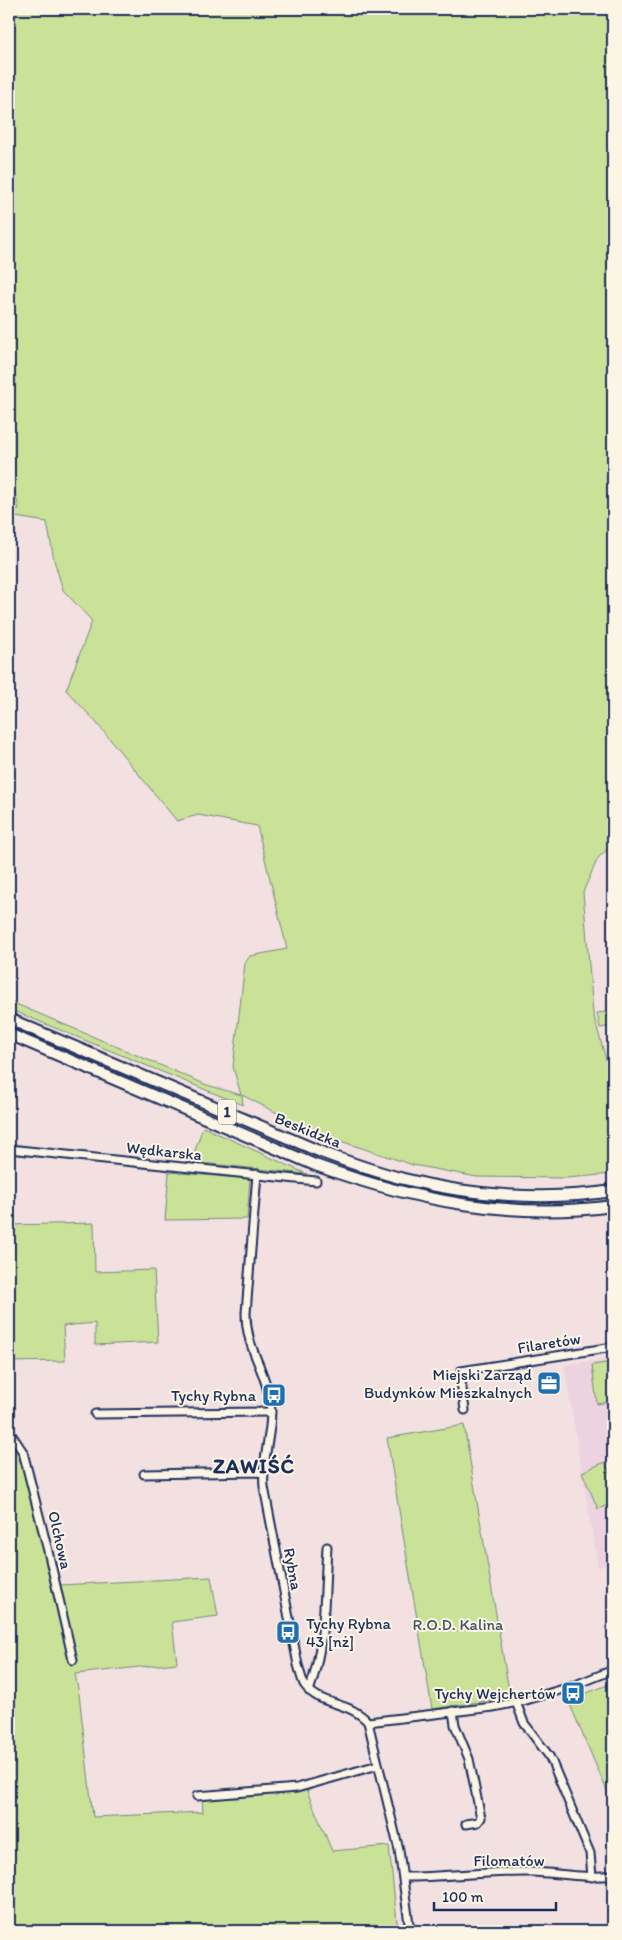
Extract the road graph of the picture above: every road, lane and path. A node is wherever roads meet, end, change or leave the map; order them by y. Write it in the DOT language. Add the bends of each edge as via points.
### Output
graph roads {
  1 [pos="9,1019"];
  2 [pos="9,1034"];
  3 [pos="9,1149"];
  4 [pos="257,1174"];
  5 [pos="316,1181"];
  6 [pos="613,1191"];
  7 [pos="613,1206"];
  8 [pos="613,1347"];
  9 [pos="466,1410"];
  10 [pos="271,1412"];
  11 [pos="95,1414"];
  12 [pos="9,1431"];
  13 [pos="263,1473"];
  14 [pos="144,1474"];
  15 [pos="327,1547"];
  16 [pos="73,1660"];
  17 [pos="613,1670"];
  18 [pos="309,1690"];
  19 [pos="516,1702"];
  20 [pos="453,1710"];
  21 [pos="368,1722"];
  22 [pos="378,1765"];
  23 [pos="196,1796"];
  24 [pos="466,1824"];
  25 [pos="613,1875"];
  26 [pos="404,1877"];
  27 [pos="592,1877"];
  28 [pos="410,1931"];
  1 -- 6 [label="main road, Beskidzka / 1" via="369,1170 429,1184 490,1193 567,1195"];
  2 -- 7 [label="main road, Beskidzka / 1" via="365,1183 436,1200 489,1208 560,1210"];
  3 -- 4 [label="street, Wędkarska"];
  4 -- 5 [label="street, Wędkarska"];
  4 -- 10 [label="street, Rybna" via="246,1321 250,1344 269,1395"];
  8 -- 9 [label="street, Filaretów" via="461,1371"];
  10 -- 11 [label="street"];
  10 -- 13 [label="street, Rybna"];
  12 -- 16 [label="street, Olchowa" via="23,1452"];
  13 -- 14 [label="street"];
  13 -- 18 [label="street, Rybna" via="298,1665"];
  15 -- 18 [label="street" via="322,1631 317,1670"];
  17 -- 19 [label="street" via="570,1687"];
  18 -- 21 [label="street" via="322,1700 362,1715"];
  19 -- 20 [label="street"];
  19 -- 27 [label="street" via="524,1723 552,1762 590,1853"];
  20 -- 21 [label="street"];
  20 -- 24 [label="street" via="455,1725 469,1759 481,1818 478,1822"];
  21 -- 22 [label="street"];
  22 -- 23 [label="street" via="297,1788"];
  22 -- 26 [label="street"];
  25 -- 27 [label="street, Filomatów"];
  26 -- 27 [label="street, Filomatów" via="532,1872"];
  26 -- 28 [label="street"];
}
